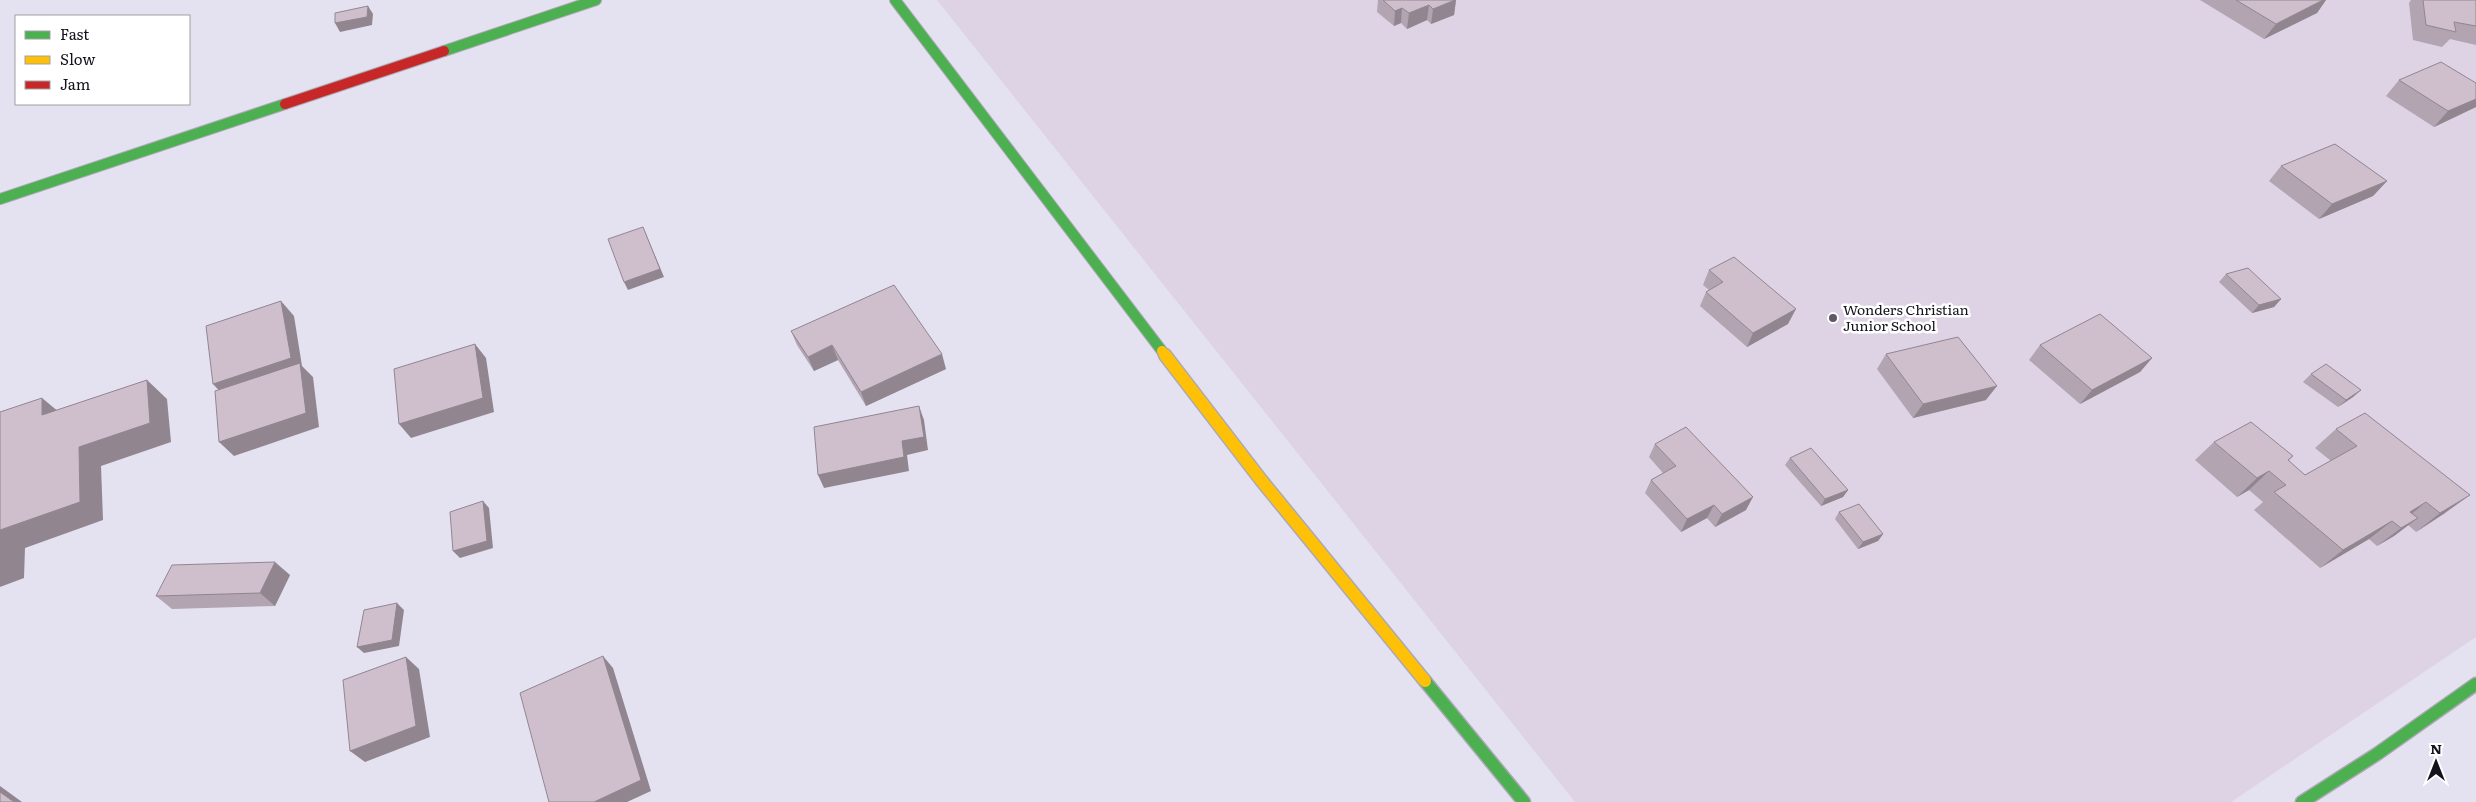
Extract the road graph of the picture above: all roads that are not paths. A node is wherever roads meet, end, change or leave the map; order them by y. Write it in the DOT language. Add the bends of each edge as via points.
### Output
graph roads {
  1 [pos="596,0"];
  2 [pos="895,0"];
  3 [pos="0,199"];
  4 [pos="2476,684"];
  5 [pos="1524,802"];
  6 [pos="2302,802"];
  1 -- 3 [label="street"];
  2 -- 5 [label="street" via="1261,480"];
  4 -- 6 [label="street"];
}
